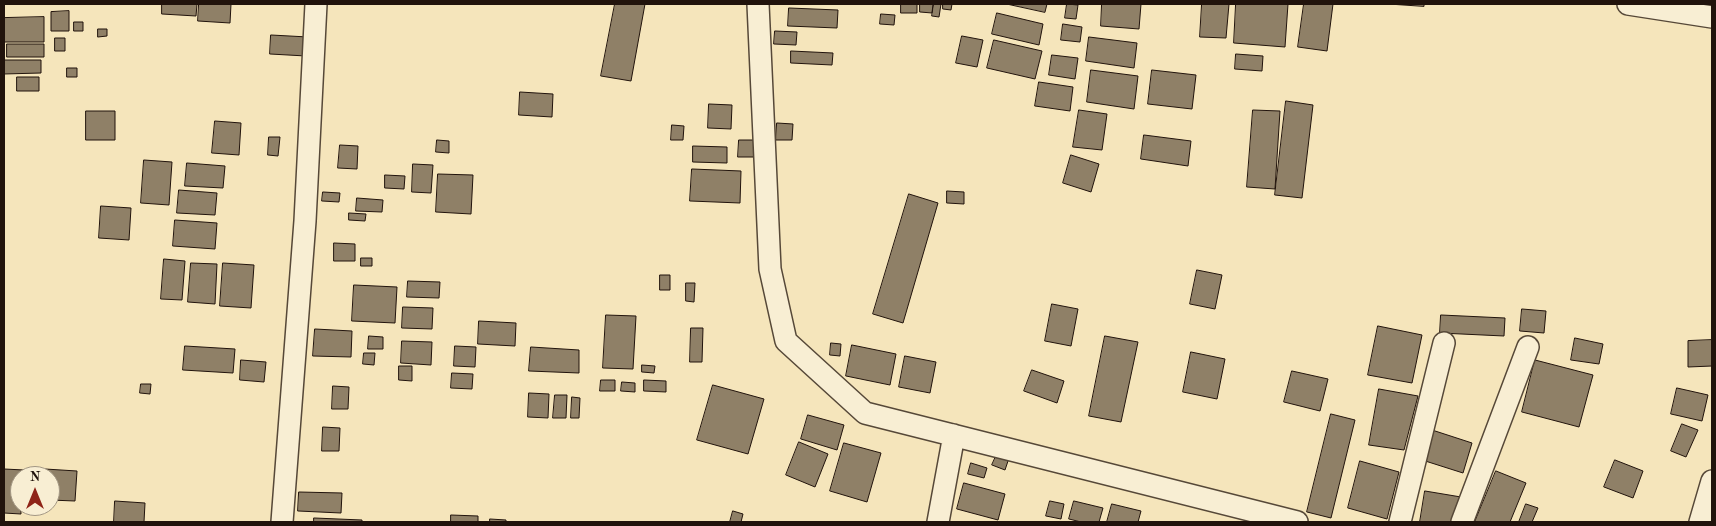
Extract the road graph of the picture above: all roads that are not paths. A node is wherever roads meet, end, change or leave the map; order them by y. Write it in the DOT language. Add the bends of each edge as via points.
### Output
graph roads {
  1 [pos="316,4"];
  2 [pos="758,4"];
  3 [pos="1628,4"];
  4 [pos="1712,17"];
  5 [pos="1444,343"];
  6 [pos="1528,347"];
  7 [pos="954,435"];
  8 [pos="1712,481"];
  9 [pos="282,522"];
  10 [pos="938,522"];
  11 [pos="1297,522"];
  12 [pos="1400,522"];
  13 [pos="1462,522"];
  14 [pos="1700,522"];
  1 -- 9 [label="street" via="305,221"];
  2 -- 7 [label="street" via="770,269 786,341 865,413"];
  3 -- 4 [label="street"];
  5 -- 12 [label="street"];
  6 -- 13 [label="street"];
  7 -- 10 [label="street"];
  7 -- 11 [label="street"];
  8 -- 14 [label="street"];
}
